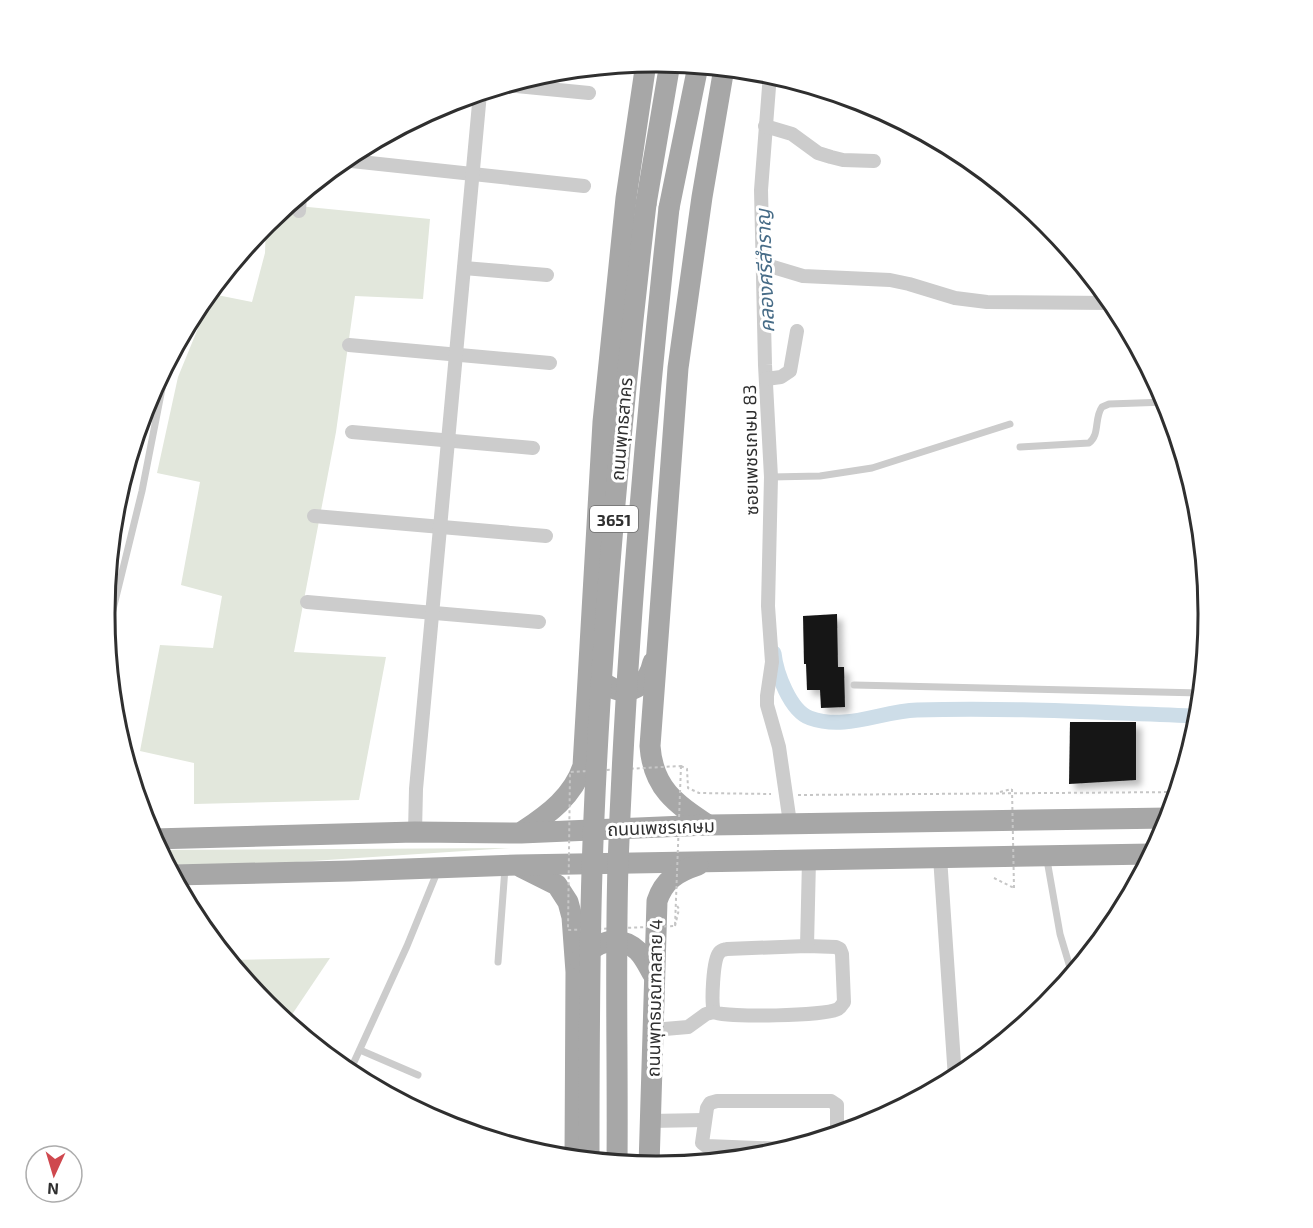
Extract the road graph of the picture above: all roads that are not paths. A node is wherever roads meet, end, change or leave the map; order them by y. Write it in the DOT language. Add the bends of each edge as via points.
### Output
graph roads {
  1 [pos="645,72"];
  2 [pos="668,72"];
  3 [pos="696,74"];
  4 [pos="723,76"];
  5 [pos="769,84"];
  6 [pos="529,87"];
  7 [pos="589,93"];
  8 [pos="479,102"];
  9 [pos="765,126"];
  10 [pos="874,161"];
  11 [pos="357,162"];
  12 [pos="472,174"];
  13 [pos="584,186"];
  14 [pos="299,207"];
  15 [pos="299,211"];
  16 [pos="763,264"];
  17 [pos="464,268"];
  18 [pos="547,275"];
  19 [pos="1100,303"];
  20 [pos="797,331"];
  21 [pos="349,345"];
  22 [pos="456,354"];
  23 [pos="550,363"];
  24 [pos="766,379"];
  25 [pos="160,396"];
  26 [pos="1155,402"];
  27 [pos="1010,424"];
  28 [pos="352,432"];
  29 [pos="448,441"];
  30 [pos="1020,447"];
  31 [pos="533,448"];
  32 [pos="771,477"];
  33 [pos="314,516"];
  34 [pos="441,526"];
  35 [pos="546,536"];
  36 [pos="115,600"];
  37 [pos="307,602"];
  38 [pos="433,613"];
  39 [pos="539,622"];
  40 [pos="590,646"];
  41 [pos="656,654"];
  42 [pos="854,686"];
  43 [pos="1192,694"];
  44 [pos="1158,818"];
  45 [pos="790,823"];
  46 [pos="708,825"];
  47 [pos="415,832"];
  48 [pos="521,832"];
  49 [pos="620,834"];
  50 [pos="163,838"];
  51 [pos="1143,854"];
  52 [pos="1046,855"];
  53 [pos="940,857"];
  54 [pos="809,860"];
  55 [pos="710,862"];
  56 [pos="511,865"];
  57 [pos="439,868"];
  58 [pos="181,875"];
  59 [pos="807,946"];
  60 [pos="498,962"];
  61 [pos="1069,965"];
  62 [pos="576,972"];
  63 [pos="654,976"];
  64 [pos="714,1012"];
  65 [pos="653,1030"];
  66 [pos="360,1050"];
  67 [pos="353,1064"];
  68 [pos="954,1067"];
  69 [pos="418,1075"];
  70 [pos="704,1120"];
  71 [pos="650,1122"];
  72 [pos="837,1125"];
  73 [pos="750,1148"];
  74 [pos="574,1149"];
  75 [pos="588,1151"];
  76 [pos="617,1155"];
  77 [pos="649,1156"];
  1 -- 40 [label="main road" via="608,363"];
  2 -- 75 [label="main road, ถนนพุทธสาคร / 3651, bridge" via="646,204 626,375 599,722"];
  3 -- 49 [label="main road, ถนนพุทธสาคร / 3651, bridge" via="669,208 654,344 627,680"];
  4 -- 41 [label="main road" via="678,369"];
  5 -- 9 [label="street, ซอยเพชรเกษม 83"];
  6 -- 7 [label="street"];
  8 -- 12 [label="street"];
  9 -- 10 [label="street" via="792,134 818,153 843,160"];
  9 -- 16 [label="street, ซอยเพชรเกษม 83" via="761,190"];
  11 -- 12 [label="street"];
  12 -- 13 [label="street"];
  12 -- 17 [label="street"];
  14 -- 15 [label="street"];
  16 -- 19 [label="street" via="803,276 890,280 955,298 987,302"];
  16 -- 24 [label="street, ซอยเพชรเกษม 83"];
  17 -- 18 [label="street"];
  17 -- 22 [label="street"];
  20 -- 24 [label="street" via="790,371 782,377"];
  21 -- 22 [label="street"];
  22 -- 23 [label="street"];
  22 -- 29 [label="street"];
  24 -- 32 [label="street, ซอยเพชรเกษม 83"];
  25 -- 36 [label="lane"];
  26 -- 30 [label="lane" via="1102,407 1096,418 1096,434 1089,443"];
  27 -- 32 [label="lane" via="872,468 820,476"];
  28 -- 29 [label="street"];
  29 -- 31 [label="street"];
  29 -- 34 [label="street"];
  32 -- 45 [label="street, ซอยเพชรเกษม 83" via="768,606 772,662 767,705 779,747"];
  33 -- 34 [label="street"];
  34 -- 35 [label="street"];
  34 -- 38 [label="street"];
  37 -- 38 [label="street"];
  38 -- 39 [label="street"];
  38 -- 47 [label="street"];
  40 -- 41 [label="main road" via="600,680 622,690 640,685"];
  40 -- 48 [label="main road" via="583,766 559,804"];
  41 -- 46 [label="main road" via="652,764 658,781 673,800"];
  42 -- 43 [label="lane"];
  44 -- 45 [label="main road, ถนนเพชรเกษม"];
  45 -- 46 [label="main road, ถนนเพชรเกษม"];
  46 -- 48 [label="main road, ถนนเพชรเกษม"];
  47 -- 48 [label="main road, ถนนเพชรเกษม"];
  47 -- 50 [label="main road, ถนนเพชรเกษม"];
  49 -- 76 [label="main road, ถนนพุทธมณฑลสาย 4, bridge"];
  51 -- 52 [label="main road, ถนนเพชรเกษม"];
  52 -- 53 [label="main road, ถนนเพชรเกษม"];
  52 -- 61 [label="lane"];
  53 -- 54 [label="main road, ถนนเพชรเกษม"];
  53 -- 68 [label="street"];
  54 -- 55 [label="main road, ถนนเพชรเกษม"];
  54 -- 59 [label="street"];
  55 -- 56 [label="main road, ถนนเพชรเกษม"];
  55 -- 63 [label="main road, ถนนพุทธมณฑลสาย 4" via="684,870 661,890 655,920"];
  56 -- 57 [label="main road, ถนนเพชรเกษม"];
  56 -- 60 [label="lane"];
  56 -- 62 [label="main road" via="556,885 568,902"];
  57 -- 58 [label="main road, ถนนเพชรเกษม"];
  57 -- 66 [label="lane"];
  59 -- 64 [label="street" via="721,951 716,964"];
  59 -- 64 [label="street" via="840,950 844,1002 840,1008 823,1013 763,1016"];
  62 -- 63 [label="main road" via="589,950 611,941 638,951"];
  62 -- 74 [label="main road"];
  63 -- 65 [label="main road, ถนนพุทธมณฑลสาย 4"];
  64 -- 65 [label="street" via="688,1027"];
  65 -- 71 [label="main road, ถนนพุทธมณฑลสาย 4"];
  66 -- 67 [label="lane"];
  66 -- 69 [label="lane"];
  70 -- 71 [label="street"];
  70 -- 72 [label="street" via="710,1103 717,1101 831,1101 837,1105"];
  70 -- 73 [label="street" via="702,1143 706,1146"];
  71 -- 77 [label="main road, ถนนพุทธมณฑลสาย 4"];
}
